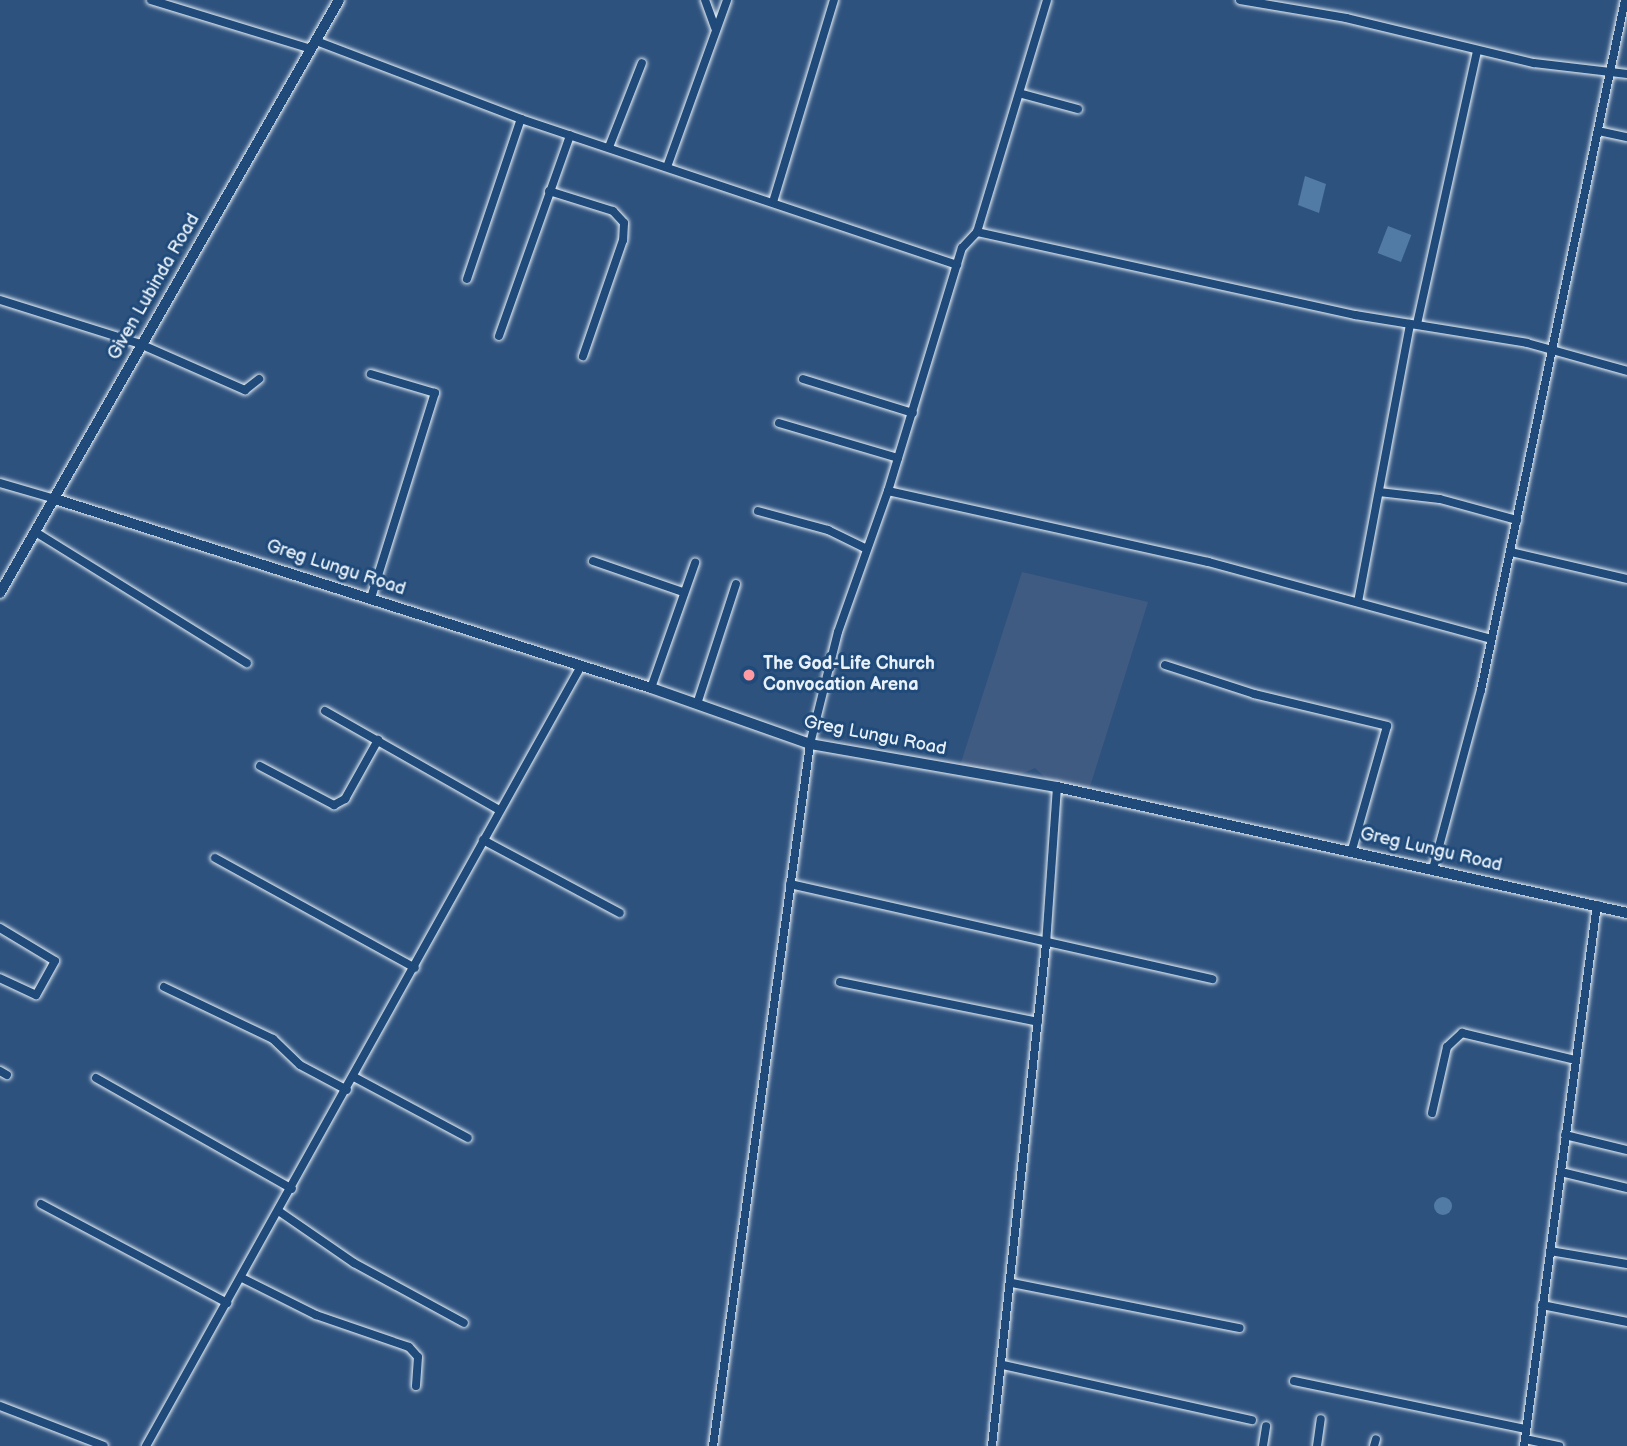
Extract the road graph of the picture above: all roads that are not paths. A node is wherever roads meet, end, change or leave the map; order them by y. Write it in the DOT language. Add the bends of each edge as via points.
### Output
graph roads {
  1 [pos="150,0"];
  2 [pos="339,0"];
  3 [pos="705,0"];
  4 [pos="727,0"];
  5 [pos="834,0"];
  6 [pos="1046,0"];
  7 [pos="1240,0"];
  8 [pos="1625,0"];
  9 [pos="715,27"];
  10 [pos="314,45"];
  11 [pos="1477,51"];
  12 [pos="642,63"];
  13 [pos="1610,71"];
  14 [pos="1627,74"];
  15 [pos="1022,94"];
  16 [pos="1078,109"];
  17 [pos="521,119"];
  18 [pos="1598,131"];
  19 [pos="570,135"];
  20 [pos="1627,137"];
  21 [pos="609,147"];
  22 [pos="667,167"];
  23 [pos="549,191"];
  24 [pos="773,202"];
  25 [pos="977,232"];
  26 [pos="957,265"];
  27 [pos="467,279"];
  28 [pos="0,300"];
  29 [pos="1413,324"];
  30 [pos="499,336"];
  31 [pos="140,344"];
  32 [pos="1553,353"];
  33 [pos="583,356"];
  34 [pos="1627,371"];
  35 [pos="371,374"];
  36 [pos="259,379"];
  37 [pos="803,379"];
  38 [pos="913,413"];
  39 [pos="779,423"];
  40 [pos="898,458"];
  41 [pos="0,483"];
  42 [pos="888,491"];
  43 [pos="1379,492"];
  44 [pos="55,499"];
  45 [pos="758,510"];
  46 [pos="1517,520"];
  47 [pos="37,533"];
  48 [pos="867,549"];
  49 [pos="1511,552"];
  50 [pos="593,561"];
  51 [pos="695,563"];
  52 [pos="1627,579"];
  53 [pos="736,584"];
  54 [pos="682,592"];
  55 [pos="0,593"];
  56 [pos="371,598"];
  57 [pos="1358,602"];
  58 [pos="1491,639"];
  59 [pos="247,663"];
  60 [pos="1165,665"];
  61 [pos="581,666"];
  62 [pos="650,688"];
  63 [pos="696,704"];
  64 [pos="325,711"];
  65 [pos="378,740"];
  66 [pos="810,744"];
  67 [pos="260,766"];
  68 [pos="1056,787"];
  69 [pos="499,810"];
  70 [pos="483,840"];
  71 [pos="1352,850"];
  72 [pos="215,858"];
  73 [pos="1433,869"];
  74 [pos="790,884"];
  75 [pos="1597,905"];
  76 [pos="620,913"];
  77 [pos="1627,913"];
  78 [pos="0,928"];
  79 [pos="1046,944"];
  80 [pos="415,968"];
  81 [pos="0,978"];
  82 [pos="1212,979"];
  83 [pos="840,982"];
  84 [pos="164,987"];
  85 [pos="1038,1021"];
  86 [pos="1575,1060"];
  87 [pos="354,1077"];
  88 [pos="96,1078"];
  89 [pos="347,1090"];
  90 [pos="1432,1113"];
  91 [pos="1565,1135"];
  92 [pos="468,1138"];
  93 [pos="1627,1150"];
  94 [pos="1561,1172"];
  95 [pos="1627,1188"];
  96 [pos="292,1189"];
  97 [pos="41,1204"];
  98 [pos="280,1212"];
  99 [pos="1550,1251"];
  100 [pos="1627,1264"];
  101 [pos="242,1278"];
  102 [pos="1013,1283"];
  103 [pos="228,1303"];
  104 [pos="1542,1305"];
  105 [pos="1627,1322"];
  106 [pos="464,1323"];
  107 [pos="1240,1328"];
  108 [pos="1003,1365"];
  109 [pos="1294,1381"];
  110 [pos="416,1386"];
  111 [pos="0,1406"];
  112 [pos="1321,1419"];
  113 [pos="1252,1420"];
  114 [pos="1266,1426"];
  115 [pos="1526,1429"];
  116 [pos="1524,1443"];
  117 [pos="104,1446"];
  118 [pos="146,1446"];
  119 [pos="713,1446"];
  120 [pos="992,1446"];
  121 [pos="1263,1446"];
  122 [pos="1317,1446"];
  123 [pos="1559,1446"];
  1 -- 10 [label="street"];
  2 -- 10 [label="street, Given Lubinda Road"];
  3 -- 9 [label="street"];
  4 -- 9 [label="street"];
  5 -- 24 [label="street"];
  6 -- 15 [label="street"];
  7 -- 11 [label="street" via="1346,18"];
  8 -- 13 [label="street"];
  9 -- 22 [label="street"];
  10 -- 17 [label="street"];
  10 -- 31 [label="street, Given Lubinda Road"];
  11 -- 13 [label="street"];
  11 -- 29 [label="street"];
  12 -- 21 [label="street"];
  13 -- 14 [label="street"];
  13 -- 18 [label="street"];
  15 -- 16 [label="street"];
  15 -- 25 [label="street"];
  17 -- 19 [label="street"];
  17 -- 27 [label="street"];
  18 -- 20 [label="street"];
  18 -- 32 [label="street"];
  19 -- 21 [label="street"];
  19 -- 23 [label="street"];
  21 -- 22 [label="street"];
  22 -- 24 [label="street"];
  23 -- 30 [label="street"];
  23 -- 33 [label="street" via="613,211 624,223 623,240"];
  24 -- 26 [label="street"];
  25 -- 26 [label="street" via="968,239"];
  25 -- 29 [label="street"];
  26 -- 38 [label="street"];
  28 -- 31 [label="street"];
  29 -- 32 [label="street" via="1527,343"];
  29 -- 43 [label="street"];
  31 -- 36 [label="street" via="245,390 256,386"];
  31 -- 44 [label="street, Given Lubinda Road"];
  32 -- 34 [label="street"];
  32 -- 46 [label="street"];
  35 -- 56 [label="street" via="435,393"];
  37 -- 38 [label="street"];
  38 -- 40 [label="street"];
  39 -- 40 [label="street"];
  40 -- 42 [label="street"];
  41 -- 44 [label="street"];
  42 -- 48 [label="street"];
  42 -- 57 [label="street" via="1208,562"];
  43 -- 46 [label="street" via="1440,499"];
  43 -- 57 [label="street"];
  44 -- 47 [label="street, Given Lubinda Road"];
  44 -- 56 [label="street, Greg Lungu Road"];
  45 -- 48 [label="street" via="828,530"];
  46 -- 49 [label="street"];
  47 -- 55 [label="street, Given Lubinda Road"];
  47 -- 59 [label="street"];
  48 -- 66 [label="street" via="838,632"];
  49 -- 52 [label="street"];
  49 -- 58 [label="street"];
  50 -- 54 [label="street"];
  51 -- 54 [label="street"];
  53 -- 63 [label="street"];
  54 -- 62 [label="street"];
  56 -- 61 [label="street, Greg Lungu Road"];
  57 -- 58 [label="street"];
  58 -- 73 [label="street"];
  60 -- 71 [label="street" via="1254,694 1387,726"];
  61 -- 62 [label="street, Greg Lungu Road"];
  61 -- 69 [label="street"];
  62 -- 63 [label="street, Greg Lungu Road"];
  63 -- 66 [label="street, Greg Lungu Road"];
  64 -- 65 [label="street"];
  65 -- 67 [label="street" via="345,799 334,806"];
  65 -- 69 [label="street"];
  66 -- 68 [label="street, Greg Lungu Road"];
  66 -- 74 [label="street"];
  68 -- 71 [label="street, Greg Lungu Road"];
  68 -- 79 [label="street"];
  69 -- 70 [label="street"];
  70 -- 76 [label="street"];
  70 -- 80 [label="street"];
  71 -- 73 [label="street, Greg Lungu Road"];
  72 -- 80 [label="street"];
  73 -- 75 [label="street, Greg Lungu Road"];
  74 -- 79 [label="street" via="1005,930"];
  74 -- 119 [label="street"];
  75 -- 77 [label="street, Greg Lungu Road"];
  75 -- 86 [label="street"];
  78 -- 81 [label="street" via="55,961 36,995"];
  79 -- 82 [label="street"];
  79 -- 85 [label="street"];
  80 -- 87 [label="street"];
  83 -- 85 [label="street"];
  84 -- 89 [label="street" via="273,1039 300,1065"];
  85 -- 102 [label="street"];
  86 -- 90 [label="street" via="1462,1033 1447,1047"];
  86 -- 91 [label="street"];
  87 -- 89 [label="street"];
  87 -- 92 [label="street"];
  88 -- 96 [label="street"];
  89 -- 96 [label="street"];
  91 -- 93 [label="street"];
  91 -- 94 [label="street"];
  94 -- 95 [label="street"];
  94 -- 99 [label="street"];
  96 -- 98 [label="street"];
  97 -- 103 [label="street"];
  98 -- 101 [label="street"];
  98 -- 106 [label="street" via="354,1263"];
  99 -- 100 [label="street"];
  99 -- 104 [label="street"];
  101 -- 103 [label="street"];
  101 -- 110 [label="street" via="316,1315 409,1347 418,1357"];
  102 -- 107 [label="street"];
  102 -- 108 [label="street"];
  103 -- 118 [label="street"];
  104 -- 105 [label="street"];
  104 -- 115 [label="street"];
  108 -- 113 [label="street"];
  108 -- 120 [label="street"];
  109 -- 115 [label="street"];
  111 -- 117 [label="street"];
  112 -- 122 [label="street"];
  114 -- 121 [label="street"];
  115 -- 116 [label="street"];
  116 -- 123 [label="street"];
}
